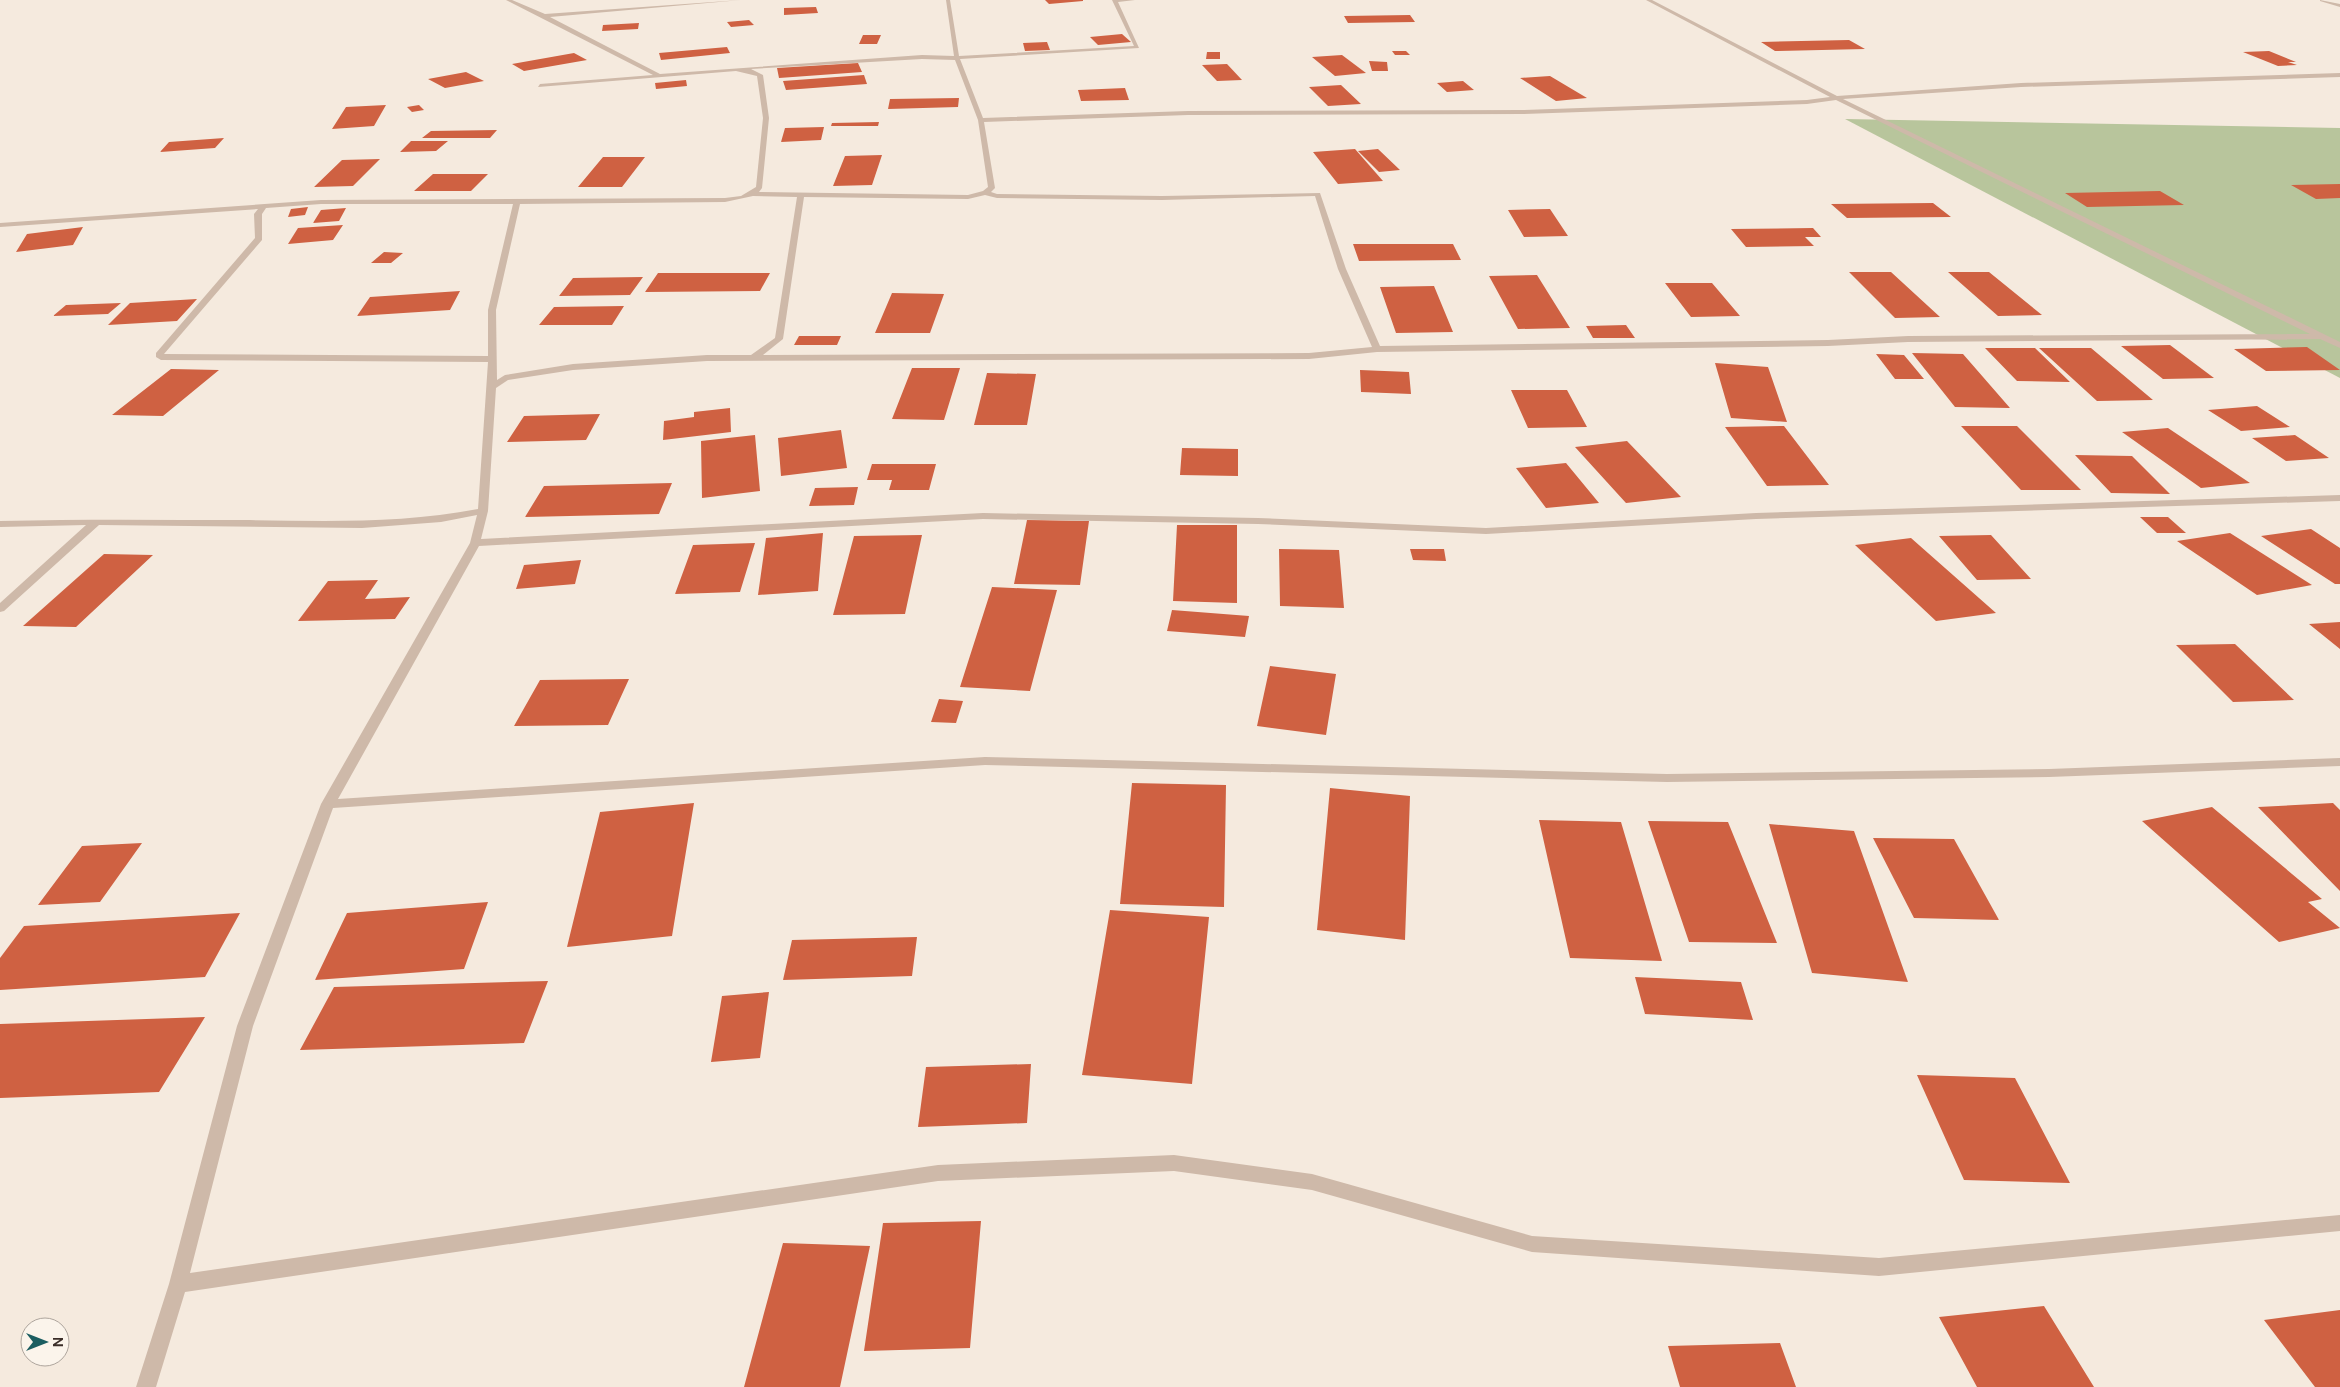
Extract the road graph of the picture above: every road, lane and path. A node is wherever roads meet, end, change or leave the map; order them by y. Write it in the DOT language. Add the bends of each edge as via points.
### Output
graph roads {
  1 [pos="508,0"];
  2 [pos="740,0"];
  3 [pos="948,0"];
  4 [pos="1133,0"];
  5 [pos="1648,0"];
  6 [pos="2322,0"];
  7 [pos="1114,1"];
  8 [pos="2340,6"];
  9 [pos="544,16"];
  10 [pos="957,58"];
  11 [pos="736,69"];
  12 [pos="658,75"];
  13 [pos="2340,75"];
  14 [pos="540,86"];
  15 [pos="1837,98"];
  16 [pos="981,120"];
  17 [pos="985,193"];
  18 [pos="754,194"];
  19 [pos="801,194"];
  20 [pos="515,202"];
  21 [pos="264,206"];
  22 [pos="0,225"];
  23 [pos="2320,336"];
  24 [pos="2340,345"];
  25 [pos="1377,349"];
  26 [pos="753,358"];
  27 [pos="492,359"];
  28 [pos="492,387"];
  29 [pos="2340,498"];
  30 [pos="483,511"];
  31 [pos="96,522"];
  32 [pos="0,524"];
  33 [pos="475,543"];
  34 [pos="0,609"];
  35 [pos="2340,762"];
  36 [pos="328,804"];
  37 [pos="2340,1223"];
  38 [pos="178,1284"];
  39 [pos="146,1387"];
  1 -- 9 [label="street"];
  2 -- 9 [label="street"];
  3 -- 10 [label="street"];
  4 -- 7 [label="street"];
  5 -- 15 [label="street"];
  6 -- 8 [label="street"];
  7 -- 10 [label="street" via="1137,47"];
  9 -- 12 [label="street"];
  10 -- 11 [label="street" via="922,57"];
  10 -- 16 [label="street"];
  11 -- 12 [label="street"];
  11 -- 18 [label="street" via="760,75 764,100 766,118 759,188"];
  12 -- 14 [label="street"];
  13 -- 15 [label="street" via="2021,85"];
  15 -- 16 [label="street" via="1806,102 1523,112 1188,113"];
  15 -- 23 [label="street"];
  16 -- 17 [label="street" via="992,188"];
  17 -- 19 [label="street" via="968,197"];
  17 -- 25 [label="street" via="997,196 1162,198 1318,194 1342,269"];
  18 -- 19 [label="street"];
  18 -- 20 [label="street" via="725,200"];
  19 -- 26 [label="street" via="779,339"];
  20 -- 21 [label="street" via="321,202"];
  20 -- 27 [label="street" via="517,206 492,310"];
  21 -- 22 [label="street"];
  21 -- 27 [label="street" via="258,214 258,238 160,355 164,358"];
  23 -- 24 [label="street"];
  23 -- 25 [label="street" via="1908,339"];
  25 -- 26 [label="street" via="1309,356"];
  26 -- 28 [label="street" via="573,366 505,378"];
  27 -- 28 [label="street"];
  28 -- 30 [label="street"];
  29 -- 33 [label="street" via="1756,516 1486,531 1258,521 983,516"];
  30 -- 31 [label="street" via="441,519 362,525"];
  30 -- 33 [label="street"];
  31 -- 32 [label="street"];
  31 -- 34 [label="street"];
  33 -- 36 [label="street"];
  35 -- 36 [label="street" via="2049,774 1667,778 985,761"];
  36 -- 38 [label="street" via="245,1026"];
  37 -- 38 [label="street" via="1879,1267 1532,1244 1312,1182 1174,1164 938,1173"];
  38 -- 39 [label="street"];
}
